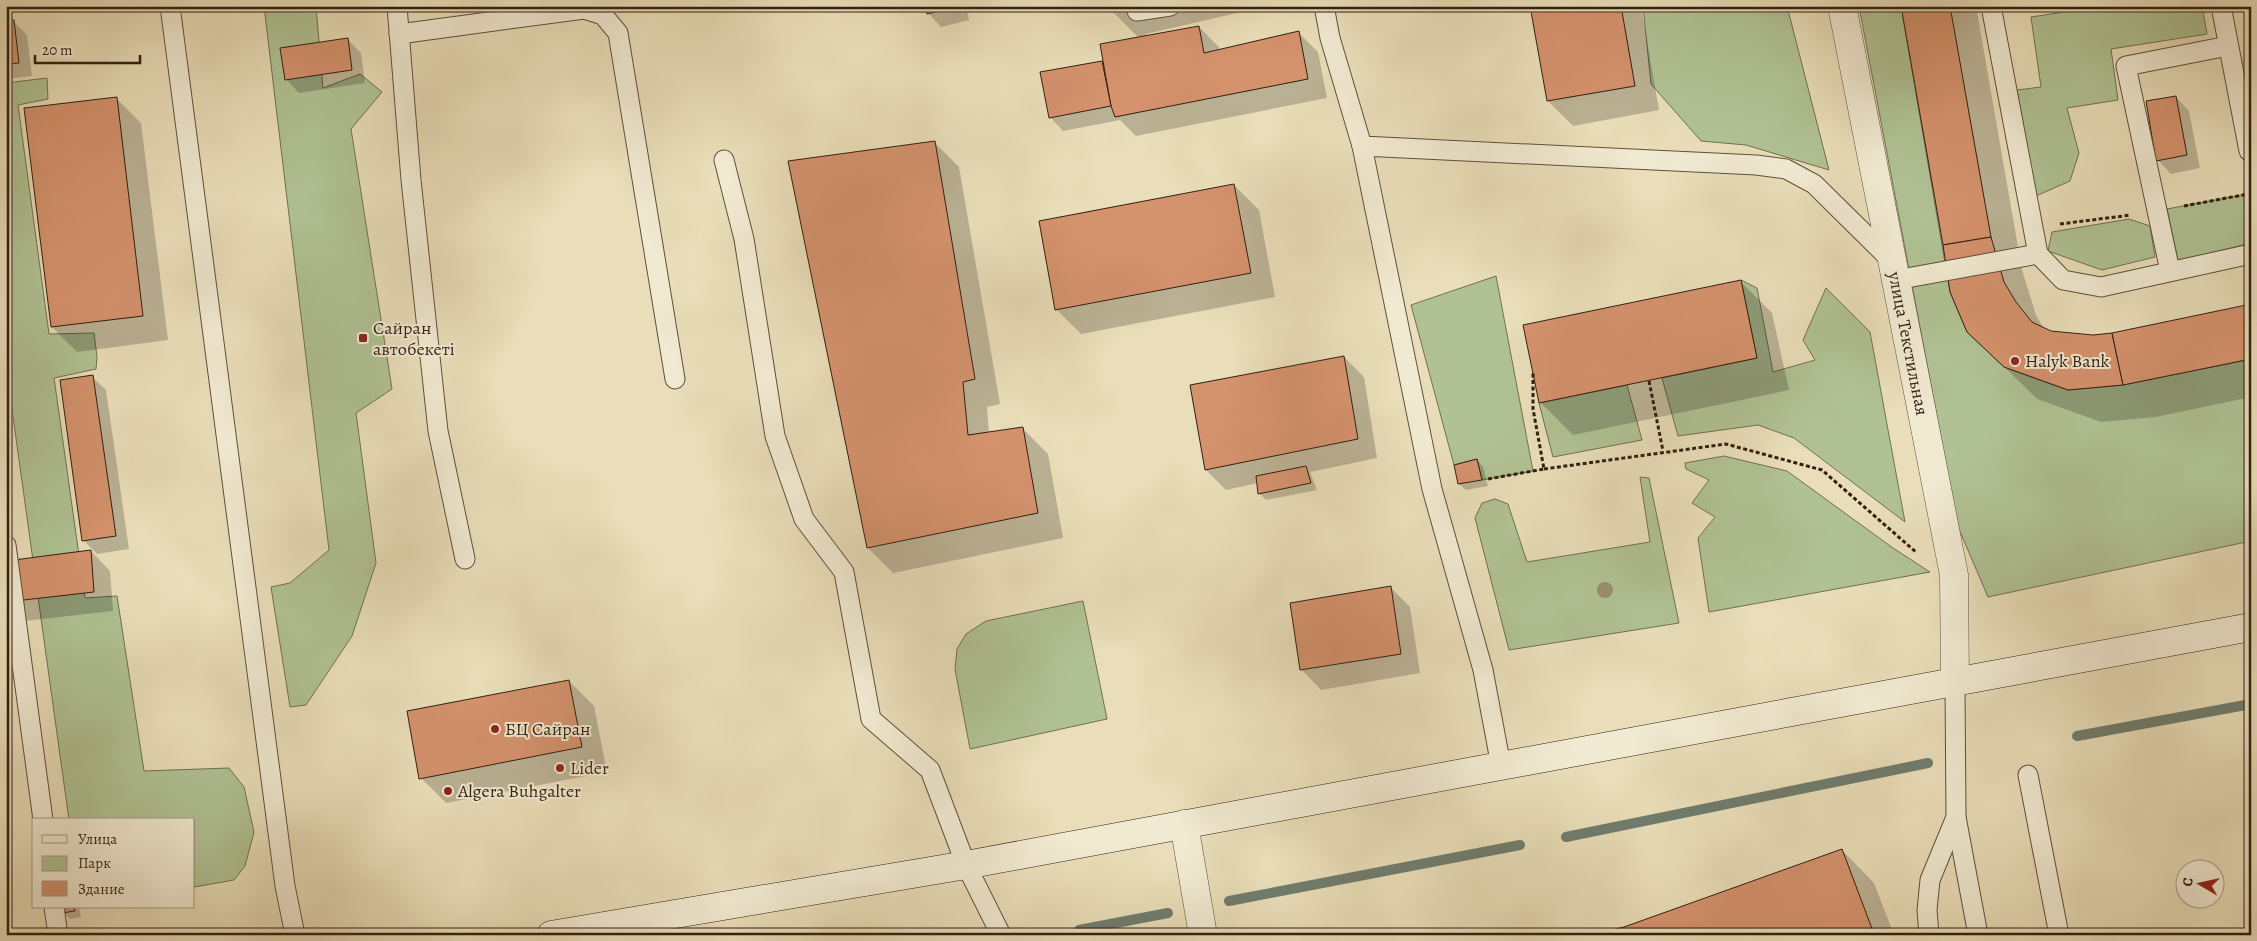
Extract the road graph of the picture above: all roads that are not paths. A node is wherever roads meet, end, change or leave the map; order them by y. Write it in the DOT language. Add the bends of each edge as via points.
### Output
graph roads {
  1 [pos="170,6"];
  2 [pos="397,6"];
  3 [pos="1170,6"];
  4 [pos="1324,6"];
  5 [pos="1842,6"];
  6 [pos="1991,6"];
  7 [pos="2221,6"];
  8 [pos="1137,11"];
  9 [pos="399,34"];
  10 [pos="2228,46"];
  11 [pos="1362,146"];
  12 [pos="2249,150"];
  13 [pos="724,160"];
  14 [pos="2038,254"];
  15 [pos="2251,254"];
  16 [pos="1894,271"];
  17 [pos="2170,271"];
  18 [pos="675,379"];
  19 [pos="6,545"];
  20 [pos="465,559"];
  21 [pos="2251,628"];
  22 [pos="1955,683"];
  23 [pos="1501,766"];
  24 [pos="2028,775"];
  25 [pos="1956,817"];
  26 [pos="43,818"];
  27 [pos="1184,824"];
  28 [pos="966,865"];
  29 [pos="54,908"];
  30 [pos="58,935"];
  31 [pos="295,935"];
  32 [pos="551,935"];
  33 [pos="1001,935"];
  34 [pos="1203,935"];
  35 [pos="1929,935"];
  36 [pos="1978,935"];
  37 [pos="2059,935"];
  1 -- 31 [label="lane" via="283,876"];
  2 -- 9 [label="lane"];
  3 -- 8 [label="lane"];
  4 -- 11 [label="lane" via="1330,38"];
  5 -- 16 [label="main road, улица Текстильная"];
  6 -- 14 [label="lane"];
  7 -- 10 [label="lane"];
  9 -- 18 [label="lane" via="584,10 603,15 618,33"];
  9 -- 20 [label="lane" via="438,431"];
  10 -- 12 [label="lane"];
  10 -- 17 [label="lane" via="2126,66"];
  11 -- 16 [label="lane" via="1786,169 1814,184"];
  11 -- 23 [label="lane" via="1432,489 1482,670"];
  13 -- 28 [label="lane" via="744,239 775,436 804,518 844,572 872,719 930,770"];
  14 -- 16 [label="lane"];
  14 -- 17 [label="lane" via="2063,280 2101,287"];
  15 -- 17 [label="lane"];
  16 -- 22 [label="main road, улица Текстильная" via="1954,575"];
  19 -- 26 [label="lane"];
  21 -- 22 [label="main road"];
  22 -- 23 [label="main road"];
  22 -- 25 [label="lane"];
  23 -- 27 [label="main road"];
  24 -- 37 [label="lane"];
  25 -- 35 [label="lane" via="1930,880"];
  25 -- 36 [label="lane"];
  27 -- 28 [label="main road"];
  27 -- 34 [label="main road"];
  28 -- 32 [label="main road"];
  28 -- 33 [label="lane"];
  29 -- 30 [label="lane"];
}
